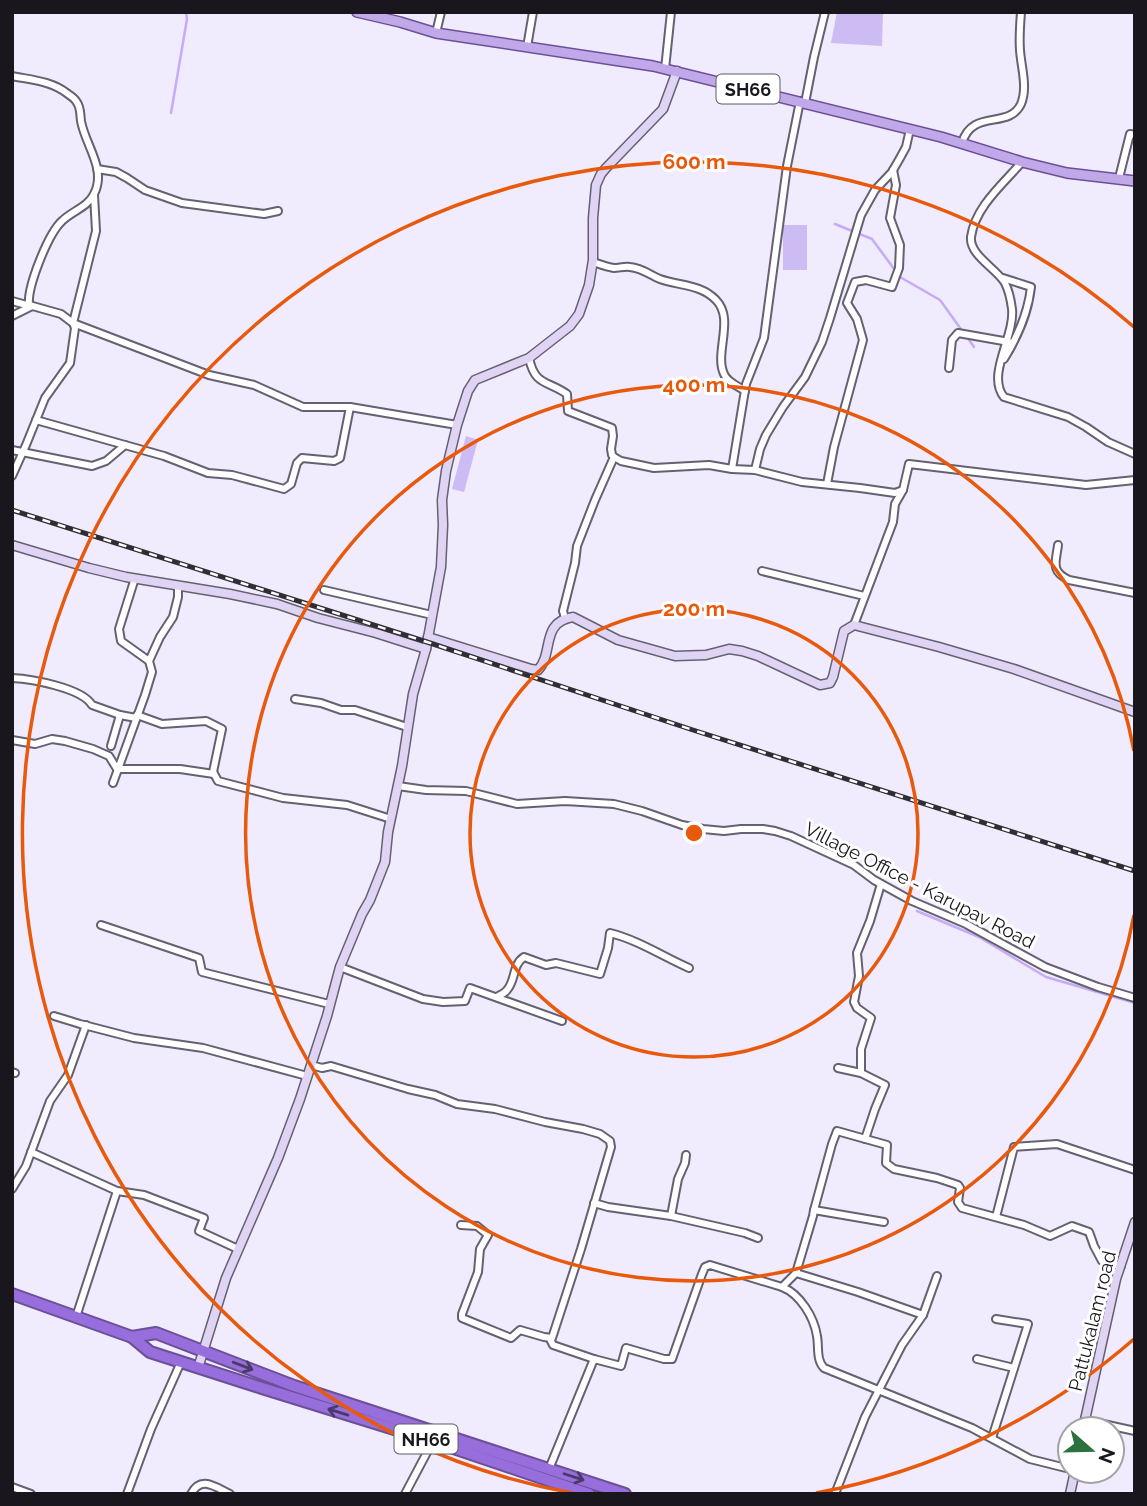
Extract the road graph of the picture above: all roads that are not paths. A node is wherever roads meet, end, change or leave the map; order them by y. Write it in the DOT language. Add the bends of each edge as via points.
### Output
graph roads {
  1 [pos="357,12"];
  2 [pos="441,12"];
  3 [pos="533,12"];
  4 [pos="671,12"];
  5 [pos="825,12"];
  6 [pos="1021,12"];
  7 [pos="436,33"];
  8 [pos="527,47"];
  9 [pos="665,69"];
  10 [pos="677,71"];
  11 [pos="12,76"];
  12 [pos="803,102"];
  13 [pos="910,129"];
  14 [pos="1135,135"];
  15 [pos="962,144"];
  16 [pos="1022,162"];
  17 [pos="97,169"];
  18 [pos="893,170"];
  19 [pos="1119,178"];
  20 [pos="1135,181"];
  21 [pos="94,195"];
  22 [pos="278,211"];
  23 [pos="593,262"];
  24 [pos="1001,278"];
  25 [pos="12,301"];
  26 [pos="32,306"];
  27 [pos="12,316"];
  28 [pos="73,323"];
  29 [pos="1010,342"];
  30 [pos="529,358"];
  31 [pos="949,368"];
  32 [pos="745,391"];
  33 [pos="350,407"];
  34 [pos="36,420"];
  35 [pos="457,425"];
  36 [pos="125,444"];
  37 [pos="12,450"];
  38 [pos="23,452"];
  39 [pos="1135,454"];
  40 [pos="614,457"];
  41 [pos="732,469"];
  42 [pos="755,470"];
  43 [pos="12,475"];
  44 [pos="1135,480"];
  45 [pos="827,484"];
  46 [pos="903,490"];
  47 [pos="12,545"];
  48 [pos="1058,545"];
  49 [pos="762,571"];
  50 [pos="135,578"];
  51 [pos="178,586"];
  52 [pos="324,590"];
  53 [pos="1135,593"];
  54 [pos="864,596"];
  55 [pos="432,615"];
  56 [pos="565,618"];
  57 [pos="853,625"];
  58 [pos="428,637"];
  59 [pos="426,649"];
  60 [pos="149,661"];
  61 [pos="12,678"];
  62 [pos="295,699"];
  63 [pos="1135,712"];
  64 [pos="120,715"];
  65 [pos="136,716"];
  66 [pos="407,727"];
  67 [pos="12,740"];
  68 [pos="111,746"];
  69 [pos="117,769"];
  70 [pos="214,774"];
  71 [pos="113,783"];
  72 [pos="398,786"];
  73 [pos="391,819"];
  74 [pos="881,884"];
  75 [pos="101,925"];
  76 [pos="340,967"];
  77 [pos="689,968"];
  78 [pos="497,997"];
  79 [pos="1135,998"];
  80 [pos="329,1004"];
  81 [pos="54,1016"];
  82 [pos="562,1021"];
  83 [pos="86,1025"];
  84 [pos="311,1065"];
  85 [pos="838,1068"];
  86 [pos="861,1073"];
  87 [pos="307,1076"];
  88 [pos="865,1139"];
  89 [pos="31,1152"];
  90 [pos="687,1155"];
  91 [pos="1135,1170"];
  92 [pos="12,1189"];
  93 [pos="117,1191"];
  94 [pos="594,1203"];
  95 [pos="814,1210"];
  96 [pos="671,1216"];
  97 [pos="996,1217"];
  98 [pos="884,1222"];
  99 [pos="1135,1222"];
  100 [pos="461,1225"];
  101 [pos="758,1238"];
  102 [pos="1132,1239"];
  103 [pos="238,1249"];
  104 [pos="1121,1266"];
  105 [pos="796,1273"];
  106 [pos="937,1276"];
  107 [pos="782,1287"];
  108 [pos="12,1294"];
  109 [pos="923,1315"];
  110 [pos="76,1317"];
  111 [pos="996,1319"];
  112 [pos="132,1337"];
  113 [pos="550,1339"];
  114 [pos="204,1351"];
  115 [pos="594,1359"];
  116 [pos="977,1359"];
  117 [pos="181,1362"];
  118 [pos="198,1367"];
  119 [pos="1014,1368"];
  120 [pos="879,1391"];
  121 [pos="1086,1415"];
  122 [pos="992,1438"];
  123 [pos="433,1441"];
  124 [pos="1056,1465"];
  125 [pos="549,1469"];
  126 [pos="12,1487"];
  127 [pos="30,1494"];
  128 [pos="127,1494"];
  129 [pos="191,1494"];
  130 [pos="230,1494"];
  131 [pos="405,1494"];
  132 [pos="589,1494"];
  133 [pos="625,1494"];
  134 [pos="835,1494"];
  1 -- 7 [label="main road, SH66"];
  2 -- 7 [label="street"];
  3 -- 8 [label="street"];
  4 -- 9 [label="street"];
  5 -- 12 [label="street"];
  6 -- 15 [label="street" via="1021,103 1010,115 974,124"];
  7 -- 8 [label="main road, SH66"];
  8 -- 9 [label="main road, SH66"];
  9 -- 10 [label="main road, SH66"];
  10 -- 12 [label="main road, SH66"];
  10 -- 23 [label="street" via="663,109 617,155 596,185"];
  11 -- 17 [label="street" via="53,83 76,101"];
  12 -- 13 [label="main road, SH66"];
  12 -- 32 [label="street" via="787,166 764,338"];
  13 -- 15 [label="main road, SH66"];
  13 -- 18 [label="street"];
  14 -- 19 [label="street" via="1130,134"];
  15 -- 16 [label="main road, SH66"];
  16 -- 19 [label="main road, SH66" via="1067,173"];
  16 -- 24 [label="street" via="987,202 972,232 974,250"];
  17 -- 21 [label="street"];
  17 -- 22 [label="street" via="116,172 145,190 182,203 264,214"];
  18 -- 42 [label="street" via="867,203 822,342 766,435"];
  18 -- 45 [label="street" via="896,185 890,218 900,245 900,268 892,286 855,282 847,303 863,340"];
  19 -- 20 [label="main road, SH66"];
  21 -- 26 [label="street" via="50,235 29,299"];
  21 -- 28 [label="street" via="96,231"];
  23 -- 30 [label="street" via="579,314"];
  23 -- 32 [label="street" via="642,269 703,290 716,300 723,309 723,373"];
  24 -- 29 [label="street" via="1010,295"];
  24 -- 29 [label="street" via="1031,287 1019,334"];
  25 -- 26 [label="street"];
  26 -- 27 [label="street"];
  26 -- 28 [label="street" via="61,314"];
  28 -- 33 [label="street" via="209,375 254,385 303,408"];
  28 -- 34 [label="street" via="70,363 45,398"];
  29 -- 31 [label="street" via="958,333 952,340"];
  29 -- 39 [label="street" via="999,367 1004,397 1068,417"];
  30 -- 35 [label="street" via="475,380"];
  30 -- 40 [label="street" via="538,378 568,394 568,411 612,428"];
  32 -- 41 [label="street"];
  33 -- 35 [label="street"];
  33 -- 36 [label="street" via="340,458 302,458 291,484 284,489 208,473"];
  34 -- 36 [label="street"];
  34 -- 38 [label="street"];
  35 -- 55 [label="street" via="442,500 441,567"];
  36 -- 38 [label="street" via="106,461 92,466"];
  37 -- 38 [label="street"];
  38 -- 43 [label="street"];
  40 -- 41 [label="street" via="654,468 709,465"];
  40 -- 56 [label="street" via="577,546"];
  41 -- 42 [label="street"];
  42 -- 45 [label="street"];
  44 -- 46 [label="street" via="1086,485 909,464"];
  45 -- 46 [label="street" via="895,493"];
  46 -- 54 [label="street"];
  47 -- 50 [label="street"];
  48 -- 53 [label="street" via="1060,575"];
  49 -- 54 [label="street"];
  50 -- 51 [label="street"];
  50 -- 60 [label="street" via="119,629 121,641"];
  51 -- 59 [label="street" via="277,604"];
  51 -- 60 [label="street" via="173,617"];
  52 -- 55 [label="street"];
  54 -- 57 [label="street"];
  55 -- 58 [label="street"];
  56 -- 57 [label="street" via="573,617 618,640 675,656 742,651 820,685 830,683 844,631"];
  56 -- 58 [label="street" via="555,625 538,670"];
  57 -- 63 [label="street" via="1014,669"];
  58 -- 59 [label="street"];
  59 -- 66 [label="street"];
  60 -- 65 [label="street" via="152,672"];
  61 -- 64 [label="street" via="59,687"];
  62 -- 66 [label="street" via="355,710"];
  64 -- 65 [label="street"];
  64 -- 68 [label="street"];
  65 -- 69 [label="street"];
  65 -- 70 [label="street" via="162,724 206,721 222,729"];
  66 -- 72 [label="street"];
  67 -- 69 [label="street" via="35,744 65,741 109,756"];
  69 -- 70 [label="street"];
  69 -- 71 [label="street"];
  70 -- 73 [label="street" via="218,781 283,798 347,805"];
  72 -- 73 [label="street"];
  72 -- 74 [label="street, Village Office - Karupav Road" via="466,791 517,804 604,803 703,829 775,831 854,865"];
  73 -- 76 [label="street" via="385,862"];
  74 -- 79 [label="street, Village Office - Karupav Road" via="1045,967"];
  74 -- 86 [label="street" via="857,953 854,1002 872,1018 861,1049"];
  75 -- 80 [label="street" via="199,958 202,972"];
  76 -- 78 [label="street" via="423,999 465,1001 470,988"];
  76 -- 80 [label="street"];
  77 -- 78 [label="street" via="610,933 600,974 524,957 518,961 506,992"];
  78 -- 82 [label="street"];
  80 -- 84 [label="street"];
  81 -- 83 [label="street"];
  83 -- 87 [label="street" via="203,1048"];
  83 -- 89 [label="street"];
  84 -- 87 [label="street"];
  84 -- 94 [label="street" via="331,1066 457,1104 600,1134 611,1147"];
  85 -- 86 [label="street"];
  86 -- 88 [label="street" via="885,1085"];
  87 -- 103 [label="street"];
  88 -- 95 [label="street" via="837,1132"];
  88 -- 97 [label="street" via="887,1145 887,1165 958,1185 962,1208"];
  89 -- 92 [label="street"];
  89 -- 93 [label="street"];
  90 -- 96 [label="street"];
  91 -- 97 [label="street" via="1057,1144 1014,1147"];
  93 -- 103 [label="street" via="144,1195 204,1218 199,1231"];
  93 -- 110 [label="street"];
  94 -- 96 [label="street"];
  94 -- 113 [label="street"];
  95 -- 98 [label="street"];
  95 -- 105 [label="street"];
  96 -- 101 [label="street"];
  97 -- 104 [label="street" via="1050,1236 1072,1226 1090,1232 1102,1261"];
  99 -- 102 [label="street, Pattukalam road"];
  100 -- 113 [label="street" via="477,1226 488,1235 462,1318 511,1338 520,1330"];
  102 -- 104 [label="street, Pattukalam road"];
  103 -- 114 [label="street"];
  104 -- 121 [label="street, Pattukalam road"];
  105 -- 107 [label="street"];
  105 -- 109 [label="street"];
  106 -- 109 [label="street"];
  107 -- 115 [label="street" via="708,1265 672,1359 626,1348 621,1366"];
  107 -- 120 [label="street" via="796,1295 815,1326 821,1365"];
  108 -- 110 [label="highway"];
  109 -- 120 [label="street"];
  110 -- 112 [label="highway"];
  111 -- 119 [label="street" via="1028,1324"];
  112 -- 114 [label="highway" via="156,1333"];
  112 -- 117 [label="highway" via="150,1352"];
  113 -- 115 [label="street" via="553,1345"];
  114 -- 118 [label="street"];
  114 -- 125 [label="highway, one-way" via="294,1386"];
  115 -- 125 [label="street"];
  116 -- 119 [label="street"];
  117 -- 118 [label="highway"];
  117 -- 128 [label="street"];
  123 -- 118 [label="highway, NH66, one-way"];
  119 -- 122 [label="street"];
  120 -- 122 [label="street"];
  120 -- 134 [label="street"];
  122 -- 124 [label="street" via="1030,1458"];
  123 -- 131 [label="street"];
  123 -- 132 [label="highway, NH66"];
  125 -- 133 [label="highway, one-way"];
  126 -- 127 [label="street"];
  129 -- 130 [label="street" via="206,1483"];
}
